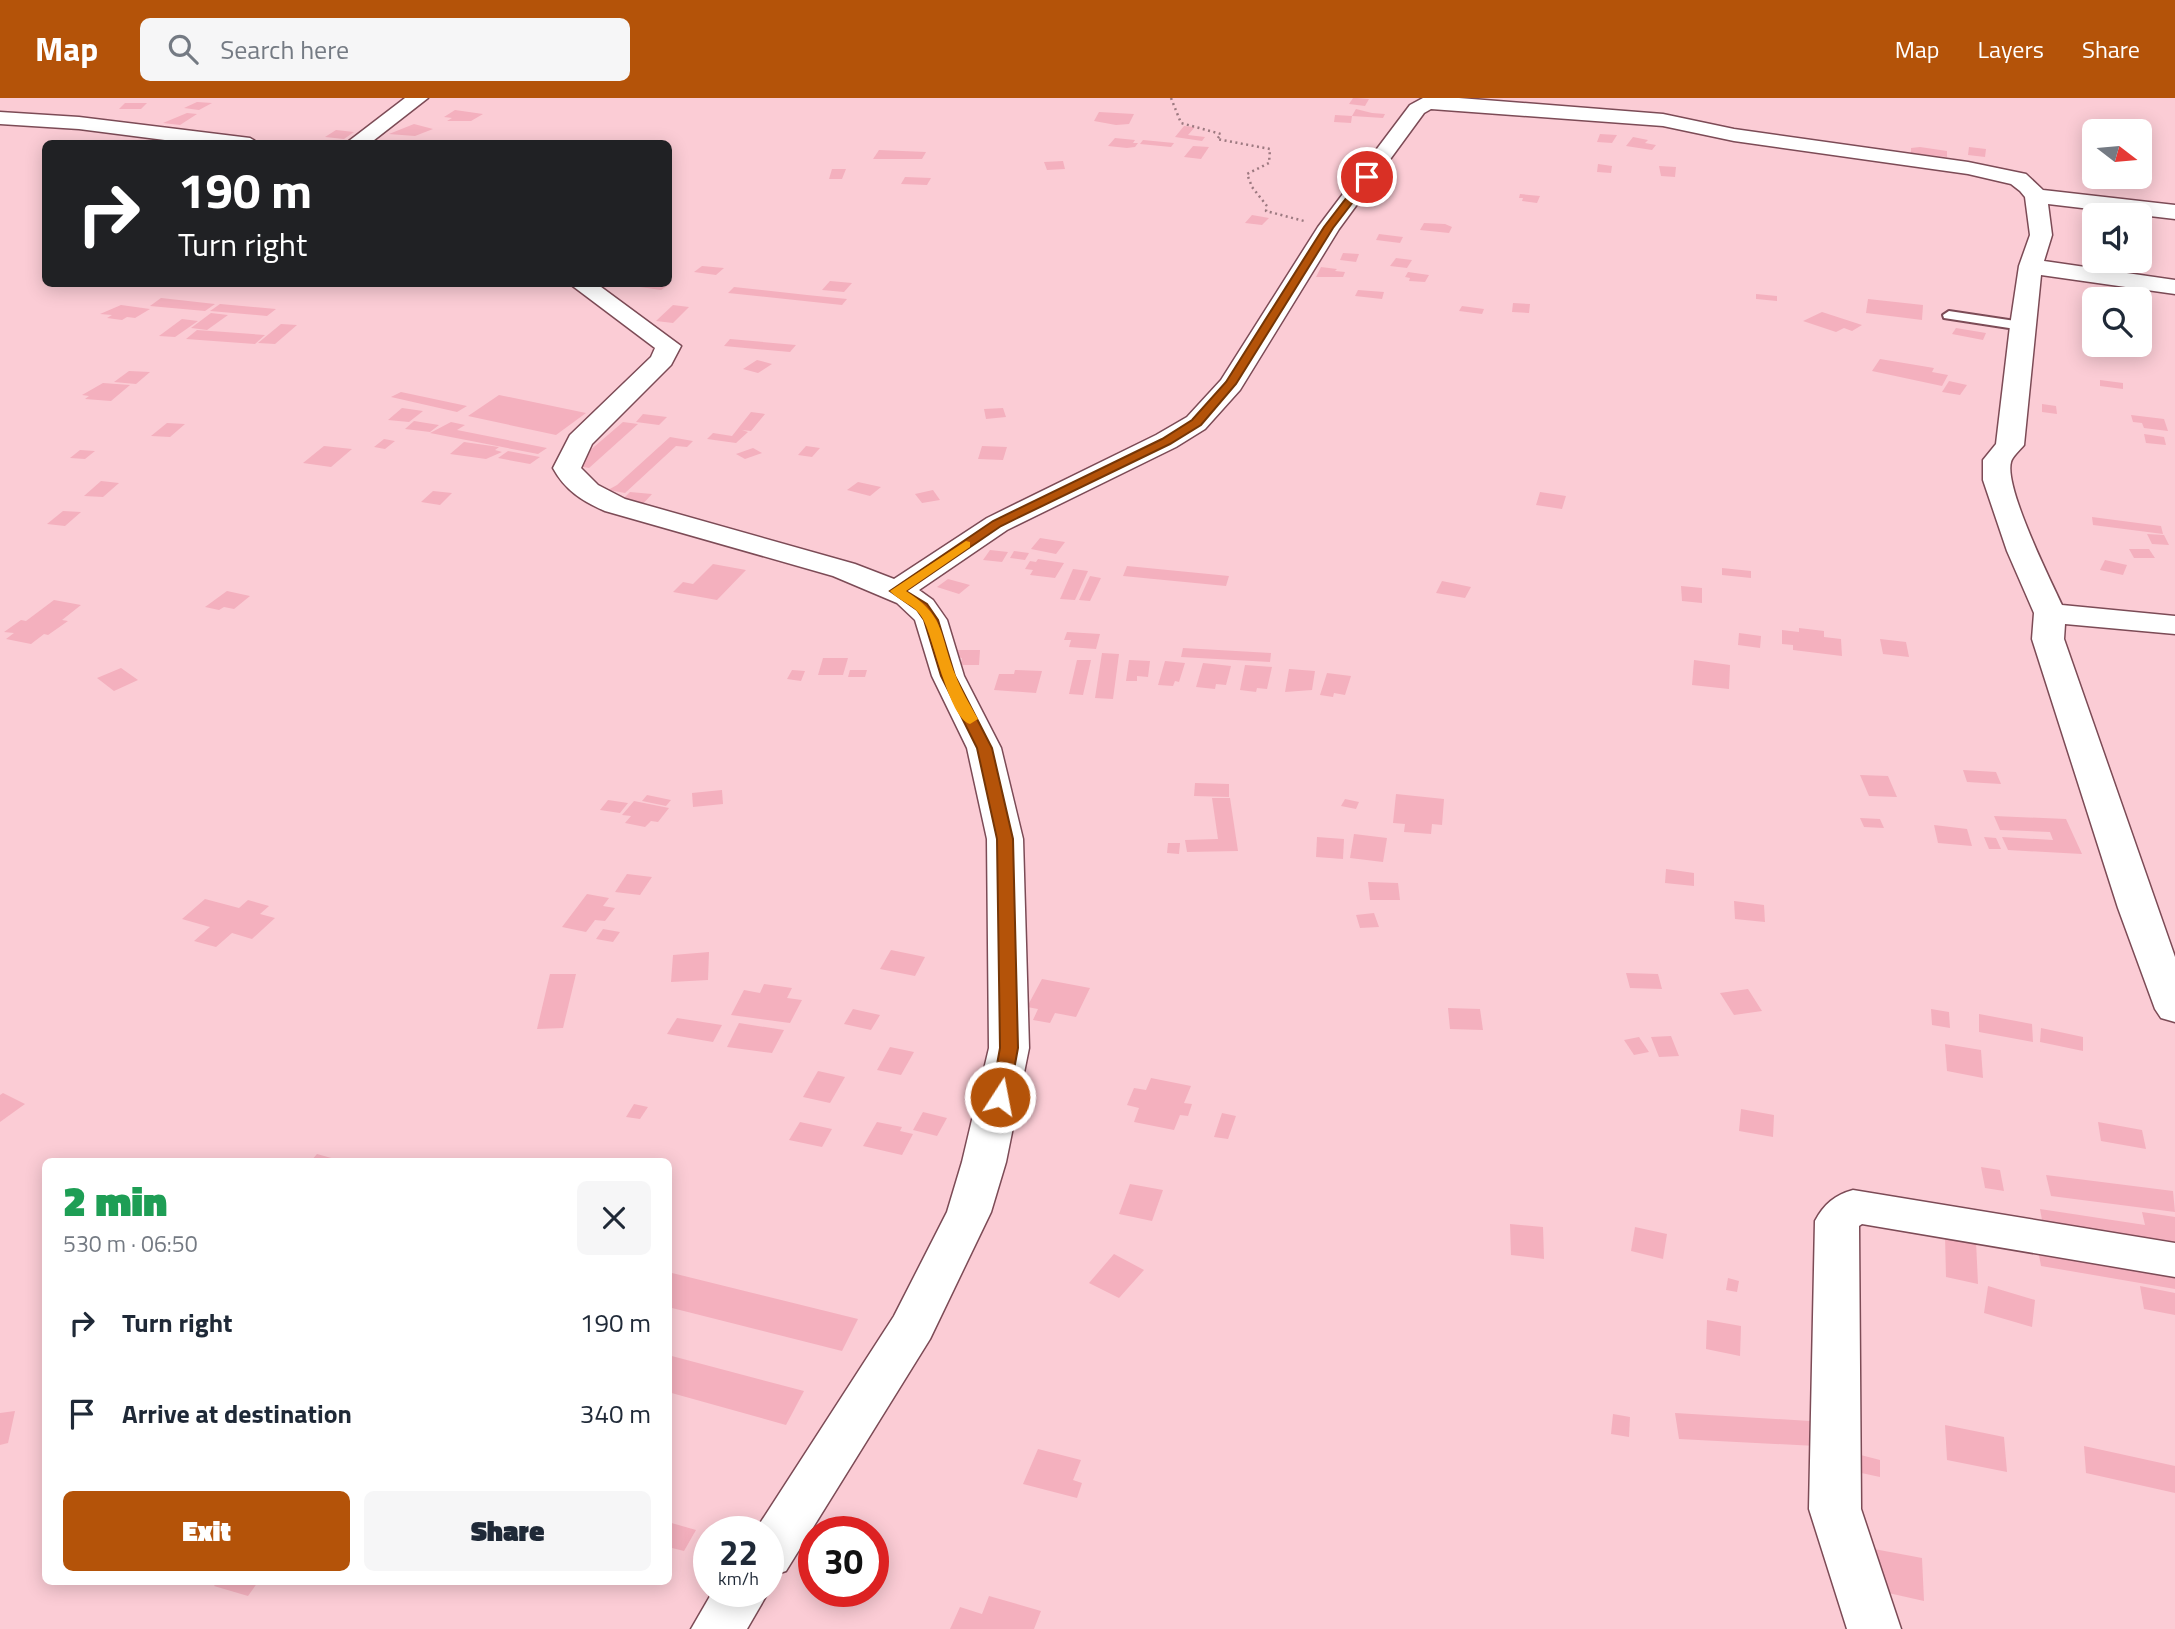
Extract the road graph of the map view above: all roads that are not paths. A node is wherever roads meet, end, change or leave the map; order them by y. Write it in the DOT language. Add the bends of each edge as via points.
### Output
graph roads {
  1 [pos="418,98"];
  2 [pos="0,118"];
  3 [pos="218,140"];
  4 [pos="360,140"];
  5 [pos="2036,196"];
  6 [pos="2175,212"];
  7 [pos="2031,266"];
  8 [pos="587,287"];
  9 [pos="2175,287"];
  10 [pos="1949,315"];
  11 [pos="2022,326"];
  12 [pos="897,591"];
  13 [pos="2050,614"];
  14 [pos="2175,625"];
  15 [pos="2175,1009"];
  16 [pos="2175,1260"];
  17 [pos="784,1530"];
  18 [pos="732,1607"];
  19 [pos="718,1629"];
  20 [pos="1874,1629"];
  1 -- 4 [label="street"];
  2 -- 3 [label="street"];
  5 -- 6 [label="street"];
  5 -- 7 [label="street" via="2041,235"];
  5 -- 12 [label="street" via="2018,179 1999,174 1780,143 1663,120 1427,103 1417,109 1329,227 1231,384 1196,423 997,523"];
  7 -- 9 [label="street"];
  7 -- 11 [label="street"];
  8 -- 12 [label="street" via="667,346 662,360 579,441 567,468 571,476 615,505 844,570"];
  10 -- 11 [label="lane"];
  11 -- 13 [label="street" via="2010,445 1997,460 1997,480"];
  12 -- 17 [label="street" via="922,607 931,620 948,676 984,748 1005,839 1009,1048 984,1163 945,1265 913,1326"];
  13 -- 14 [label="street"];
  13 -- 15 [label="street" via="2048,639"];
  16 -- 20 [label="street" via="1853,1206 1837,1221 1835,1509"];
  18 -- 19 [label="street"];
}
